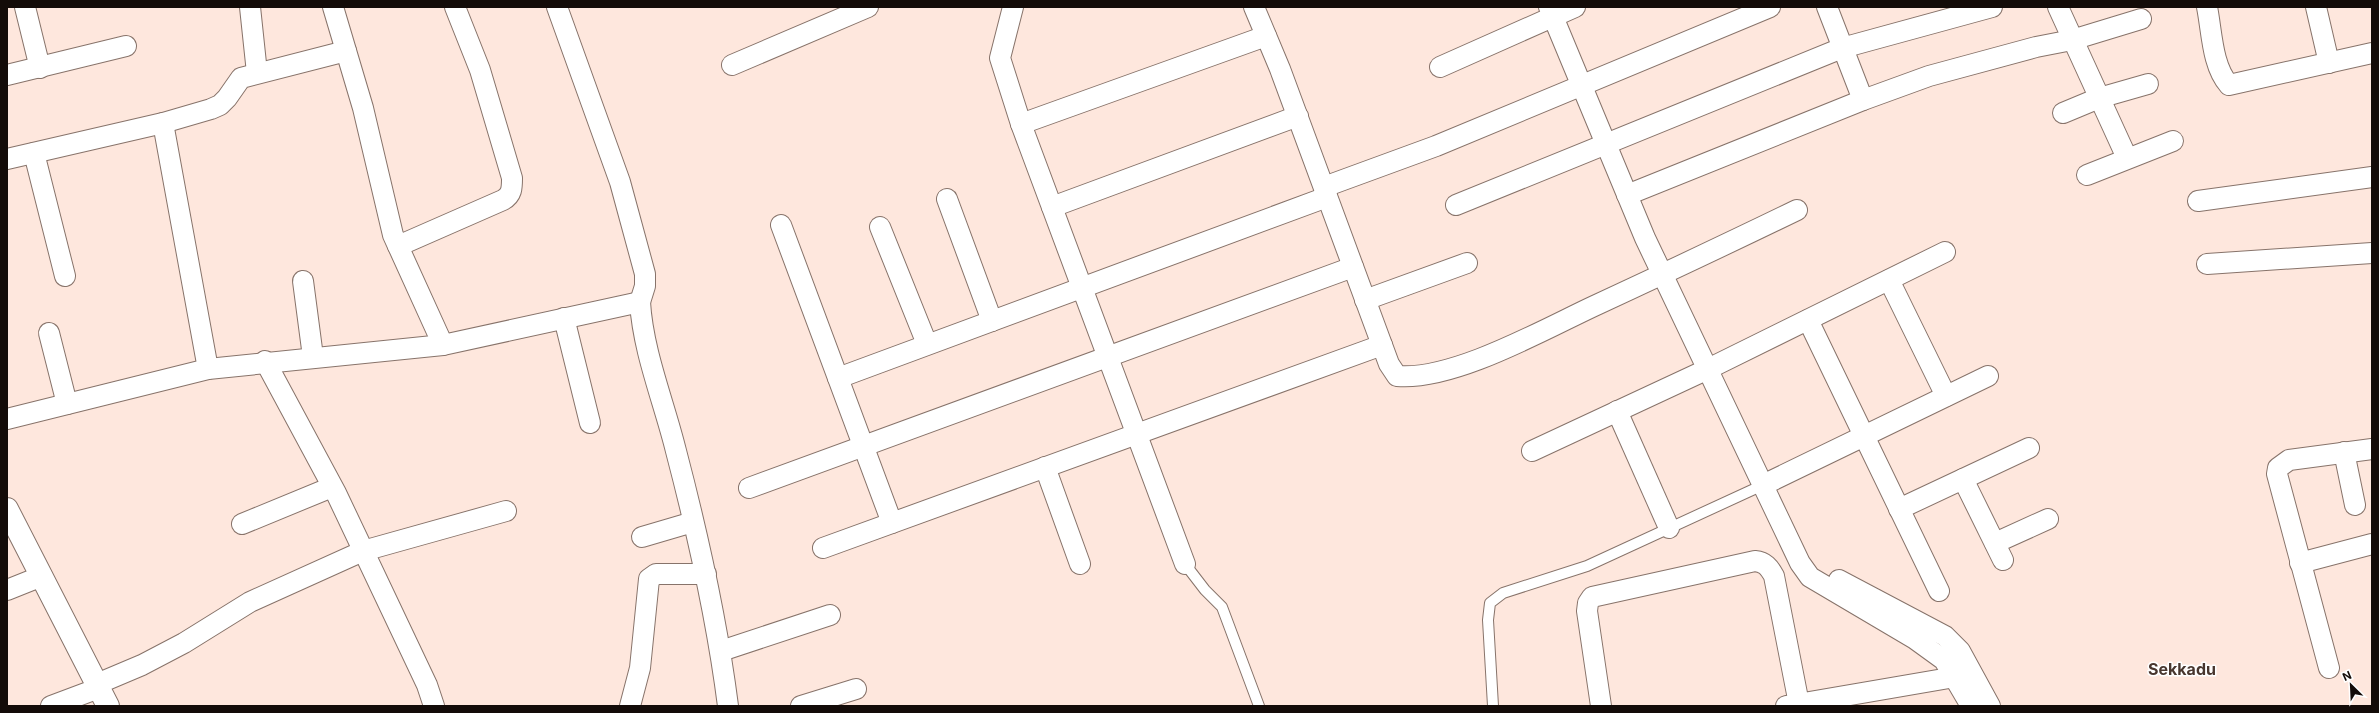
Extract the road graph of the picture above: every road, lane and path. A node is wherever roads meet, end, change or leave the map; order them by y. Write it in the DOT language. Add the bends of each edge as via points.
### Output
graph roads {
  1 [pos="25,7"];
  2 [pos="250,7"];
  3 [pos="333,7"];
  4 [pos="455,7"];
  5 [pos="557,7"];
  6 [pos="868,7"];
  7 [pos="1013,7"];
  8 [pos="1254,7"];
  9 [pos="1575,7"];
  10 [pos="1770,7"];
  11 [pos="1827,7"];
  12 [pos="1992,7"];
  13 [pos="2058,7"];
  14 [pos="2207,7"];
  15 [pos="2316,7"];
  16 [pos="849,11"];
  17 [pos="1551,12"];
  18 [pos="2141,19"];
  19 [pos="1266,36"];
  20 [pos="2072,40"];
  21 [pos="126,46"];
  22 [pos="1842,48"];
  23 [pos="346,51"];
  24 [pos="2372,53"];
  25 [pos="2329,63"];
  26 [pos="732,65"];
  27 [pos="1440,67"];
  28 [pos="40,68"];
  29 [pos="257,72"];
  30 [pos="7,75"];
  31 [pos="2148,84"];
  32 [pos="1582,85"];
  33 [pos="2099,98"];
  34 [pos="1863,100"];
  35 [pos="2063,113"];
  36 [pos="1298,116"];
  37 [pos="163,123"];
  38 [pos="1021,124"];
  39 [pos="2173,141"];
  40 [pos="1606,143"];
  41 [pos="34,153"];
  42 [pos="2127,158"];
  43 [pos="7,159"];
  44 [pos="2087,175"];
  45 [pos="2372,177"];
  46 [pos="1326,192"];
  47 [pos="1627,194"];
  48 [pos="947,199"];
  49 [pos="2198,201"];
  50 [pos="1456,205"];
  51 [pos="1052,207"];
  52 [pos="1798,210"];
  53 [pos="781,225"];
  54 [pos="880,227"];
  55 [pos="398,246"];
  56 [pos="1945,252"];
  57 [pos="2372,253"];
  58 [pos="1467,263"];
  59 [pos="2207,264"];
  60 [pos="1353,267"];
  61 [pos="1662,274"];
  62 [pos="65,276"];
  63 [pos="1889,280"];
  64 [pos="303,281"];
  65 [pos="1082,287"];
  66 [pos="1365,300"];
  67 [pos="640,302"];
  68 [pos="564,318"];
  69 [pos="1808,320"];
  70 [pos="992,321"];
  71 [pos="49,333"];
  72 [pos="927,344"];
  73 [pos="443,345"];
  74 [pos="1382,346"];
  75 [pos="313,357"];
  76 [pos="1108,357"];
  77 [pos="265,361"];
  78 [pos="208,369"];
  79 [pos="1708,369"];
  80 [pos="1988,376"];
  81 [pos="838,378"];
  82 [pos="1946,396"];
  83 [pos="67,404"];
  84 [pos="1617,411"];
  85 [pos="7,419"];
  86 [pos="590,423"];
  87 [pos="1137,434"];
  88 [pos="1864,436"];
  89 [pos="863,446"];
  90 [pos="2028,448"];
  91 [pos="2372,449"];
  92 [pos="1532,451"];
  93 [pos="2344,452"];
  94 [pos="1045,467"];
  95 [pos="1963,479"];
  96 [pos="1763,485"];
  97 [pos="332,487"];
  98 [pos="749,488"];
  99 [pos="2355,506"];
  100 [pos="7,509"];
  101 [pos="1899,509"];
  102 [pos="506,511"];
  103 [pos="2048,519"];
  104 [pos="693,522"];
  105 [pos="892,523"];
  106 [pos="242,524"];
  107 [pos="1669,528"];
  108 [pos="642,537"];
  109 [pos="2372,544"];
  110 [pos="822,548"];
  111 [pos="363,551"];
  112 [pos="2300,563"];
  113 [pos="1080,564"];
  114 [pos="1185,564"];
  115 [pos="1802,566"];
  116 [pos="706,574"];
  117 [pos="42,576"];
  118 [pos="1774,576"];
  119 [pos="7,590"];
  120 [pos="1938,591"];
  121 [pos="830,615"];
  122 [pos="721,651"];
  123 [pos="2329,668"];
  124 [pos="1955,677"];
  125 [pos="856,689"];
  126 [pos="101,693"];
  127 [pos="1792,705"];
  128 [pos="51,706"];
  129 [pos="434,706"];
  130 [pos="630,706"];
  131 [pos="728,706"];
  132 [pos="801,706"];
  133 [pos="1258,706"];
  134 [pos="1493,706"];
  135 [pos="1601,706"];
  136 [pos="1971,706"];
  137 [pos="1990,706"];
  1 -- 28 [label="street"];
  2 -- 29 [label="street"];
  3 -- 23 [label="street"];
  4 -- 55 [label="street" via="480,70 512,178 512,188 509,197"];
  5 -- 67 [label="street" via="622,190 646,274 646,286"];
  6 -- 16 [label="street"];
  7 -- 38 [label="street" via="1000,58"];
  8 -- 19 [label="street"];
  9 -- 17 [label="street"];
  10 -- 32 [label="street"];
  11 -- 22 [label="street"];
  12 -- 22 [label="street"];
  13 -- 20 [label="street"];
  14 -- 25 [label="street" via="2217,62 2222,77 2229,85"];
  15 -- 25 [label="street"];
  16 -- 26 [label="street"];
  17 -- 27 [label="street"];
  17 -- 32 [label="street"];
  18 -- 20 [label="street"];
  19 -- 36 [label="street"];
  19 -- 38 [label="street"];
  20 -- 33 [label="street"];
  20 -- 34 [label="street" via="2036,47 1930,76"];
  21 -- 28 [label="street"];
  22 -- 34 [label="street"];
  22 -- 40 [label="street"];
  23 -- 29 [label="street"];
  23 -- 55 [label="street"];
  24 -- 25 [label="street"];
  28 -- 30 [label="street"];
  29 -- 37 [label="street" via="240,78 220,105"];
  31 -- 33 [label="street"];
  32 -- 40 [label="street"];
  32 -- 46 [label="street"];
  33 -- 35 [label="street"];
  33 -- 42 [label="street"];
  34 -- 47 [label="street"];
  36 -- 46 [label="street"];
  36 -- 51 [label="street"];
  37 -- 41 [label="street"];
  37 -- 78 [label="street"];
  38 -- 51 [label="street"];
  39 -- 42 [label="street"];
  40 -- 47 [label="street"];
  40 -- 50 [label="street"];
  41 -- 43 [label="street"];
  41 -- 62 [label="street"];
  42 -- 44 [label="street"];
  45 -- 49 [label="street"];
  46 -- 60 [label="street"];
  46 -- 65 [label="street"];
  47 -- 61 [label="street"];
  48 -- 70 [label="street"];
  51 -- 65 [label="street"];
  52 -- 61 [label="street"];
  53 -- 81 [label="street"];
  54 -- 72 [label="street"];
  55 -- 73 [label="street"];
  56 -- 63 [label="street"];
  57 -- 59 [label="street"];
  58 -- 66 [label="street"];
  60 -- 66 [label="street"];
  60 -- 76 [label="street"];
  61 -- 74 [label="street" via="1494,353 1435,374 1397,376"];
  61 -- 79 [label="street"];
  63 -- 69 [label="street"];
  63 -- 82 [label="street"];
  64 -- 75 [label="street"];
  65 -- 70 [label="street"];
  65 -- 76 [label="street"];
  66 -- 74 [label="street"];
  67 -- 68 [label="street"];
  67 -- 104 [label="street" via="641,325 669,421"];
  68 -- 73 [label="street"];
  68 -- 86 [label="street"];
  69 -- 79 [label="street"];
  69 -- 88 [label="street"];
  70 -- 72 [label="street"];
  71 -- 83 [label="street"];
  72 -- 81 [label="street"];
  73 -- 75 [label="street"];
  74 -- 87 [label="street"];
  75 -- 77 [label="street"];
  76 -- 87 [label="street"];
  76 -- 89 [label="street"];
  77 -- 78 [label="street"];
  77 -- 97 [label="street"];
  78 -- 83 [label="street"];
  79 -- 84 [label="street"];
  79 -- 96 [label="street"];
  80 -- 82 [label="street"];
  81 -- 89 [label="street"];
  82 -- 88 [label="street"];
  83 -- 85 [label="street"];
  84 -- 92 [label="street"];
  84 -- 107 [label="street"];
  87 -- 94 [label="street"];
  87 -- 114 [label="street"];
  88 -- 96 [label="street"];
  88 -- 101 [label="street"];
  89 -- 98 [label="street"];
  89 -- 105 [label="street"];
  90 -- 95 [label="street"];
  91 -- 93 [label="street"];
  93 -- 99 [label="street"];
  93 -- 112 [label="street" via="2289,460 2278,468 2278,483"];
  94 -- 105 [label="street"];
  94 -- 113 [label="street"];
  95 -- 101 [label="street"];
  95 -- 103 [label="street" via="1998,552"];
  96 -- 107 [label="lane"];
  96 -- 115 [label="street"];
  97 -- 106 [label="street"];
  97 -- 111 [label="street"];
  100 -- 117 [label="street"];
  101 -- 120 [label="street"];
  102 -- 111 [label="street"];
  104 -- 108 [label="street"];
  104 -- 116 [label="street"];
  105 -- 110 [label="street"];
  107 -- 134 [label="lane" via="1587,566 1503,593 1490,603 1488,620"];
  109 -- 112 [label="street"];
  111 -- 126 [label="street" via="250,602 142,665"];
  111 -- 129 [label="street" via="427,685"];
  112 -- 123 [label="street"];
  114 -- 133 [label="lane" via="1222,607"];
  115 -- 118 [label="street"];
  115 -- 124 [label="street" via="1810,577 1915,639 1944,660"];
  115 -- 137 [label="street" via="1816,567 1945,636 1960,651"];
  116 -- 122 [label="street"];
  116 -- 130 [label="street" via="656,574 649,579 640,668"];
  117 -- 119 [label="street"];
  117 -- 126 [label="street"];
  118 -- 127 [label="street"];
  118 -- 135 [label="street" via="1770,568 1762,562 1755,561 1592,597 1587,611"];
  121 -- 122 [label="street"];
  122 -- 131 [label="street"];
  124 -- 127 [label="street"];
  124 -- 136 [label="street"];
  125 -- 132 [label="street"];
  126 -- 128 [label="street"];
}
